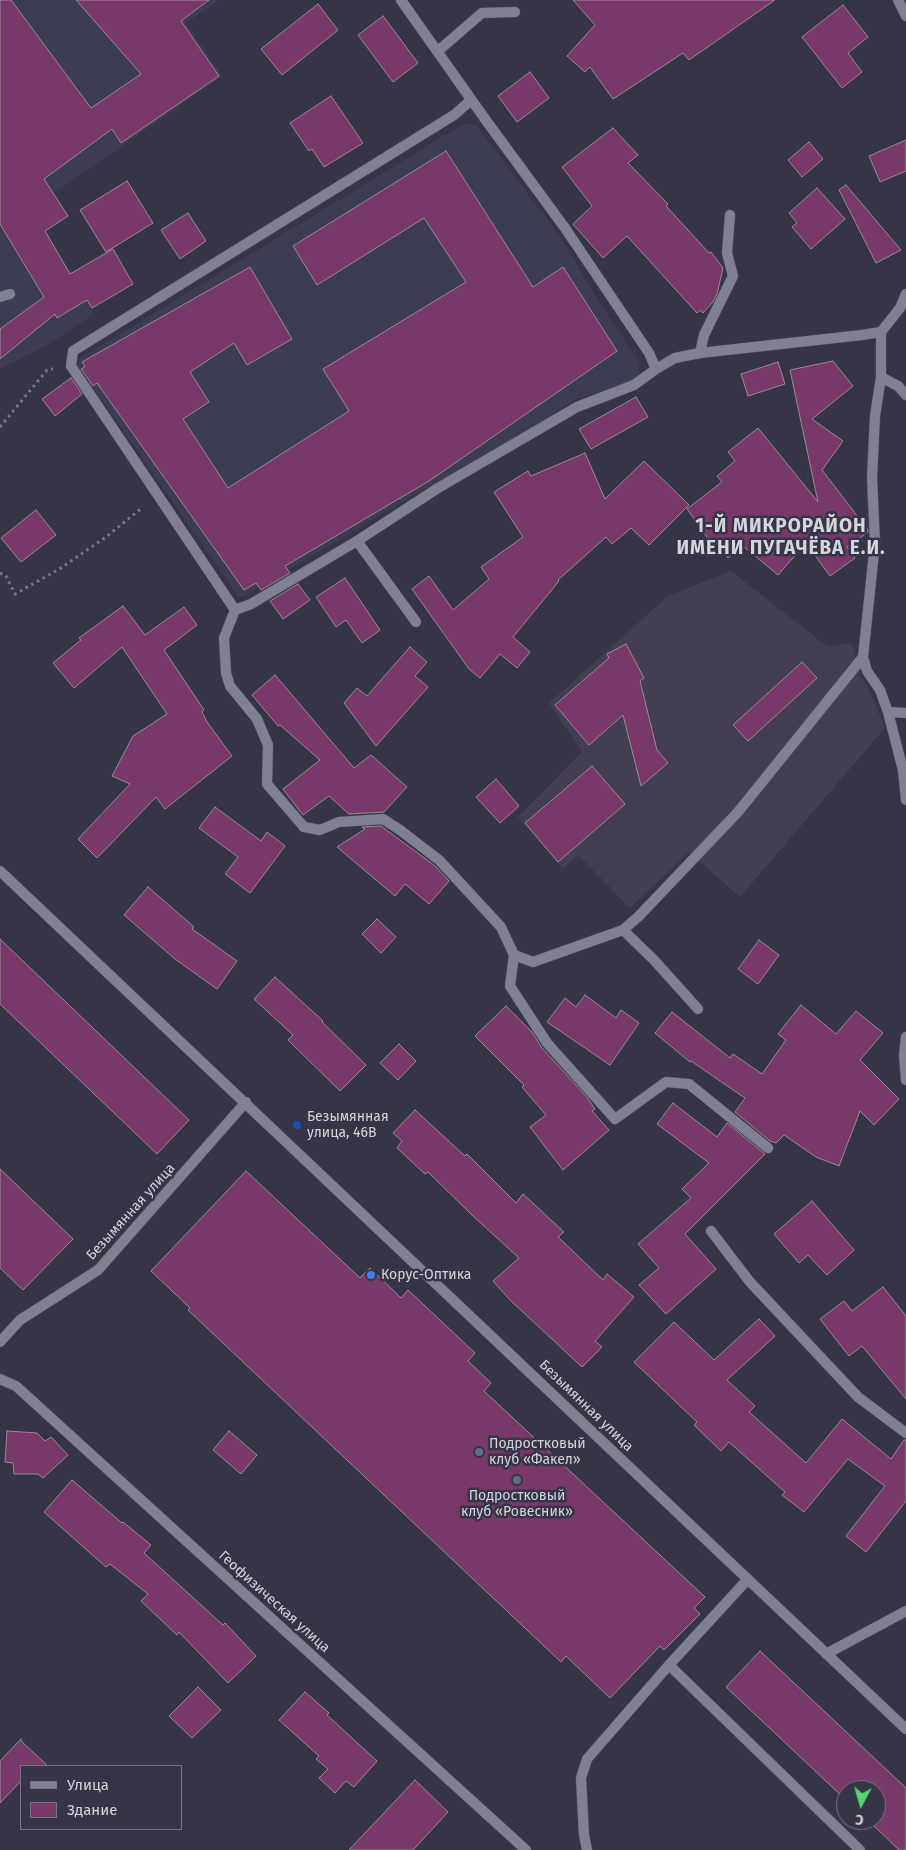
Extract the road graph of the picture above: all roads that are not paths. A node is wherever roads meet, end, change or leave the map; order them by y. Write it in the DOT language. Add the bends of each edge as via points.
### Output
graph roads {
  1 [pos="401,0"];
  2 [pos="898,0"];
  3 [pos="515,12"];
  4 [pos="906,16"];
  5 [pos="438,51"];
  6 [pos="471,100"];
  7 [pos="730,215"];
  8 [pos="906,294"];
  9 [pos="881,332"];
  10 [pos="700,352"];
  11 [pos="656,369"];
  12 [pos="881,377"];
  13 [pos="906,395"];
  14 [pos="357,541"];
  15 [pos="236,610"];
  16 [pos="416,622"];
  17 [pos="864,657"];
  18 [pos="888,712"];
  19 [pos="906,713"];
  20 [pos="906,800"];
  21 [pos="0,871"];
  22 [pos="623,930"];
  23 [pos="514,955"];
  24 [pos="698,1010"];
  25 [pos="906,1037"];
  26 [pos="906,1080"];
  27 [pos="246,1102"];
  28 [pos="768,1148"];
  29 [pos="711,1231"];
  30 [pos="0,1342"];
  31 [pos="0,1379"];
  32 [pos="906,1433"];
  33 [pos="748,1579"];
  34 [pos="906,1611"];
  35 [pos="826,1654"];
  36 [pos="669,1665"];
  37 [pos="906,1729"];
  38 [pos="526,1850"];
  39 [pos="587,1850"];
  40 [pos="860,1850"];
  1 -- 5 [label="street"];
  2 -- 4 [label="street"];
  3 -- 5 [label="street" via="482,13"];
  5 -- 6 [label="street"];
  6 -- 11 [label="street" via="565,228 650,353"];
  6 -- 15 [label="street" via="454,115 73,351 71,366"];
  7 -- 10 [label="street" via="728,253 733,276 704,335"];
  8 -- 9 [label="street" via="900,308"];
  9 -- 10 [label="street"];
  9 -- 12 [label="street"];
  10 -- 11 [label="street" via="675,358"];
  11 -- 14 [label="street" via="634,384 577,407 438,488"];
  12 -- 13 [label="street" via="898,386"];
  12 -- 17 [label="street" via="875,416 872,478 875,543"];
  14 -- 15 [label="street"];
  14 -- 16 [label="street"];
  15 -- 23 [label="street" via="224,638 226,673 230,686 257,720 268,745 267,784 304,827 320,830 339,822 383,819 400,830 451,873 500,927"];
  17 -- 18 [label="street" via="867,671 880,690"];
  17 -- 22 [label="street" via="738,812"];
  18 -- 19 [label="street"];
  18 -- 20 [label="street" via="903,770"];
  21 -- 27 [label="street, Безымянная улица"];
  22 -- 23 [label="street" via="533,962"];
  22 -- 24 [label="street"];
  23 -- 28 [label="street" via="510,986 546,1043 615,1120 666,1082 689,1084"];
  25 -- 26 [label="street"];
  27 -- 30 [label="street, Безымянная улица" via="98,1270 20,1320"];
  27 -- 33 [label="street, Безымянная улица"];
  29 -- 32 [label="street" via="750,1282 858,1397"];
  31 -- 38 [label="street, Геофизическая улица" via="16,1386"];
  33 -- 35 [label="street, Безымянная улица"];
  33 -- 36 [label="street"];
  34 -- 35 [label="street"];
  35 -- 37 [label="street, Безымянная улица"];
  36 -- 39 [label="street" via="587,1759 581,1778"];
  36 -- 40 [label="street"];
}
